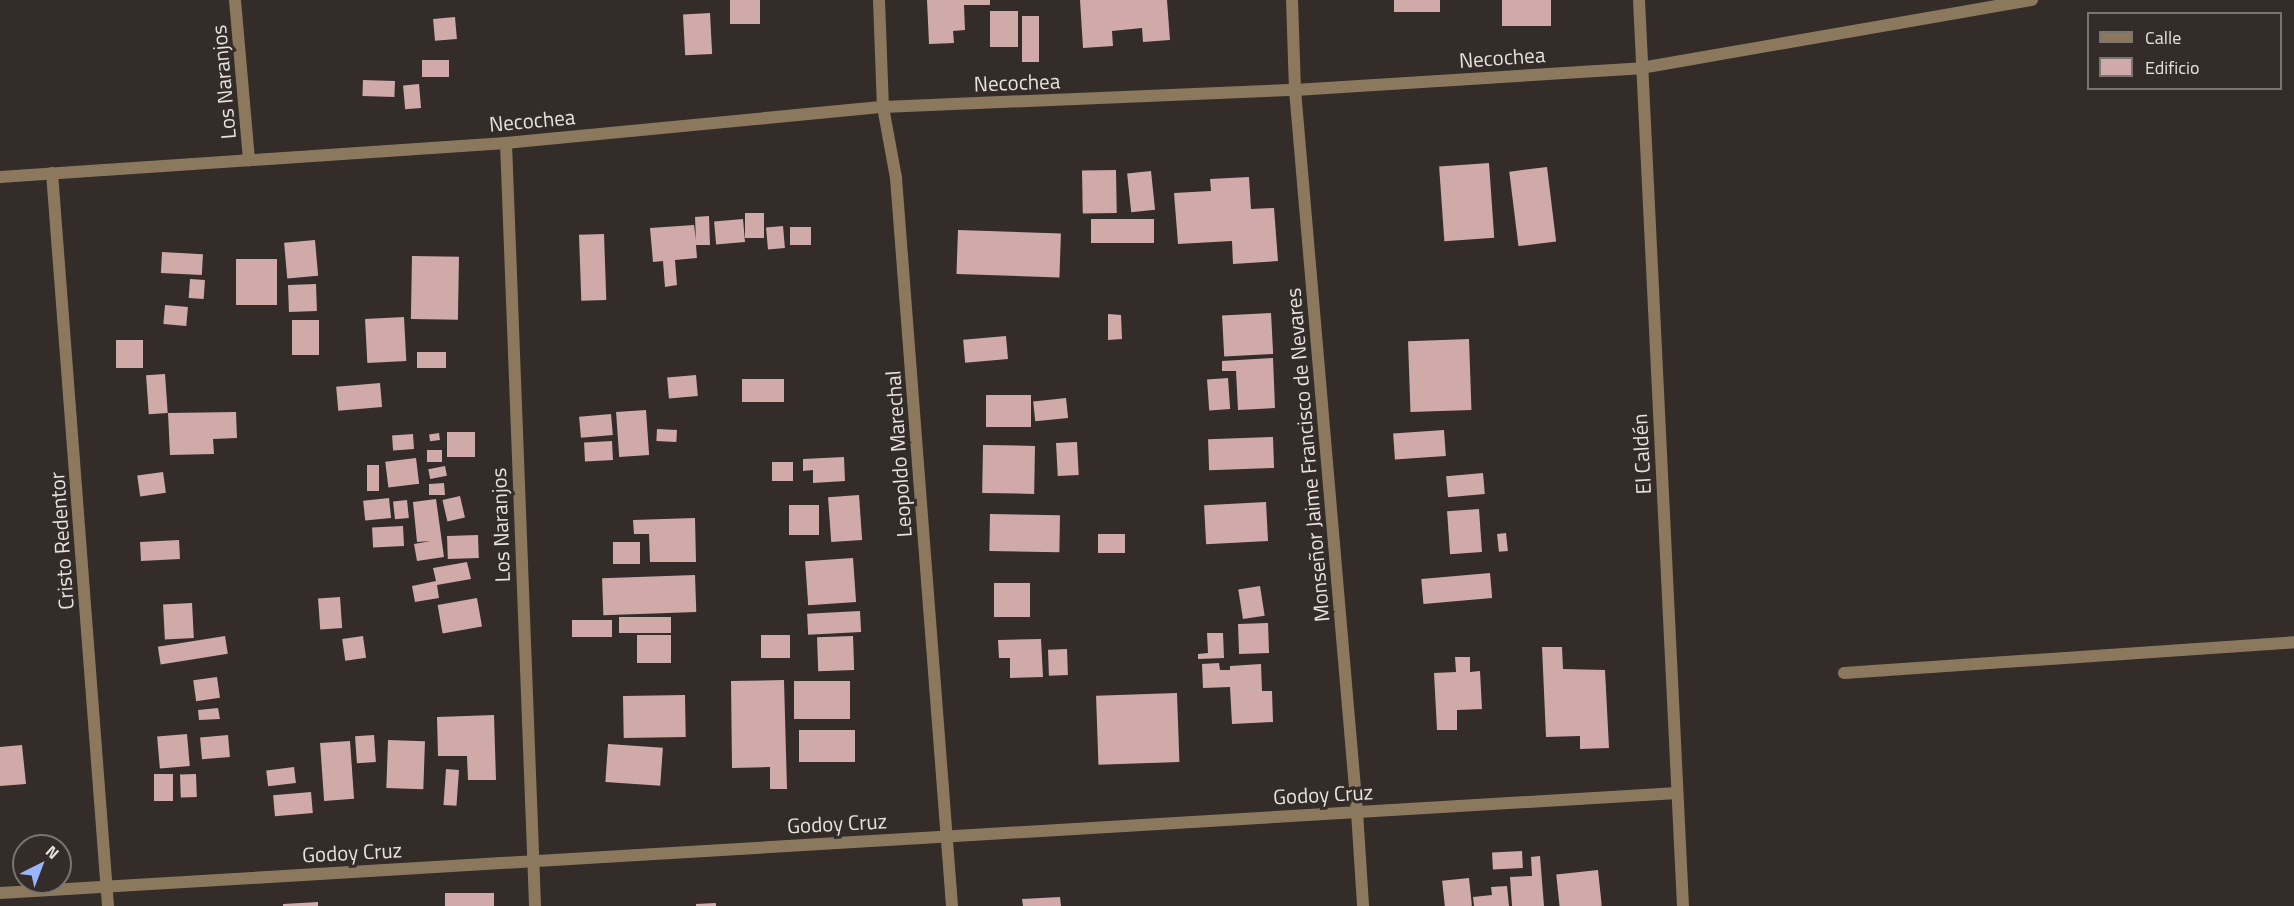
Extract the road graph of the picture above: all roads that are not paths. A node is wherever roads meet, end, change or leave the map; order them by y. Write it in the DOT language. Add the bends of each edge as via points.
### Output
graph roads {
  1 [pos="236,0"];
  2 [pos="879,0"];
  3 [pos="1292,0"];
  4 [pos="1639,0"];
  5 [pos="2032,0"];
  6 [pos="1641,68"];
  7 [pos="1295,90"];
  8 [pos="884,107"];
  9 [pos="506,143"];
  10 [pos="249,160"];
  11 [pos="52,173"];
  12 [pos="0,177"];
  13 [pos="2294,642"];
  14 [pos="1844,673"];
  15 [pos="1677,793"];
  16 [pos="1357,812"];
  17 [pos="947,836"];
  18 [pos="532,861"];
  19 [pos="107,886"];
  20 [pos="0,892"];
  21 [pos="108,906"];
  22 [pos="535,906"];
  23 [pos="952,906"];
  24 [pos="1363,906"];
  25 [pos="1683,906"];
  1 -- 10 [label="street, Los Naranjos"];
  2 -- 8 [label="street, Leopoldo Marechal"];
  3 -- 7 [label="street, Monseñor Jaime Francisco de Nevares"];
  4 -- 6 [label="street, El Caldén"];
  5 -- 6 [label="street, Necochea"];
  6 -- 7 [label="street, Necochea"];
  6 -- 15 [label="street, El Caldén"];
  7 -- 8 [label="street, Necochea"];
  7 -- 16 [label="street, Monseñor Jaime Francisco de Nevares"];
  8 -- 9 [label="street, Necochea"];
  8 -- 17 [label="street, Leopoldo Marechal" via="896,178"];
  9 -- 10 [label="street, Necochea"];
  9 -- 18 [label="street, Los Naranjos"];
  10 -- 11 [label="street, Necochea"];
  11 -- 12 [label="street, Necochea"];
  11 -- 19 [label="street, Cristo Redentor"];
  13 -- 14 [label="street"];
  15 -- 16 [label="street, Godoy Cruz"];
  15 -- 25 [label="street, El Caldén"];
  16 -- 17 [label="street, Godoy Cruz"];
  16 -- 24 [label="street, Monseñor Jaime Francisco de Nevares"];
  17 -- 18 [label="street, Godoy Cruz"];
  17 -- 23 [label="street, Leopoldo Marechal"];
  18 -- 19 [label="street, Godoy Cruz"];
  18 -- 22 [label="street, Los Naranjos"];
  19 -- 20 [label="street, Godoy Cruz"];
  19 -- 21 [label="street, Cristo Redentor"];
}
